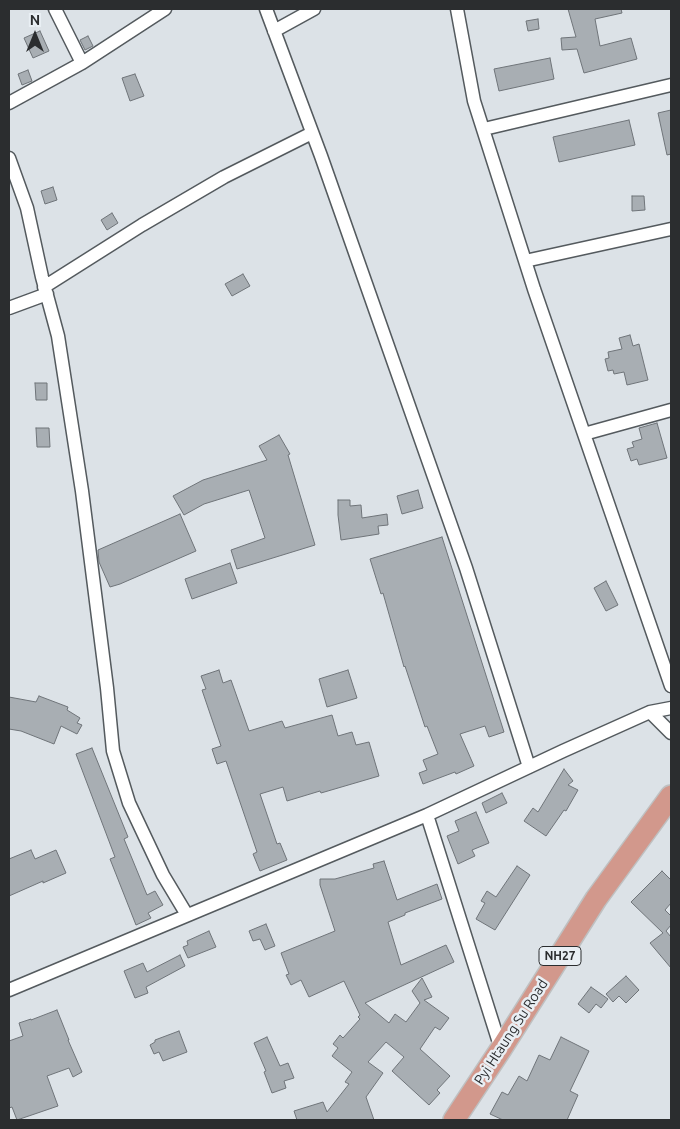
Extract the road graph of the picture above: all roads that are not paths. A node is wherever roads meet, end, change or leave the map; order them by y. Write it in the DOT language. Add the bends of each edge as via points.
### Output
graph roads {
  1 [pos="55,9"];
  2 [pos="165,9"];
  3 [pos="266,9"];
  4 [pos="314,9"];
  5 [pos="457,9"];
  6 [pos="274,31"];
  7 [pos="82,63"];
  8 [pos="671,85"];
  9 [pos="9,103"];
  10 [pos="484,129"];
  11 [pos="312,133"];
  12 [pos="9,158"];
  13 [pos="671,229"];
  14 [pos="525,261"];
  15 [pos="46,291"];
  16 [pos="9,308"];
  17 [pos="671,410"];
  18 [pos="584,434"];
  19 [pos="671,686"];
  20 [pos="671,708"];
  21 [pos="650,712"];
  22 [pos="671,733"];
  23 [pos="529,767"];
  24 [pos="671,796"];
  25 [pos="427,815"];
  26 [pos="187,916"];
  27 [pos="9,990"];
  28 [pos="502,1049"];
  29 [pos="454,1120"];
  1 -- 7 [label="street"];
  2 -- 7 [label="street"];
  3 -- 6 [label="street"];
  4 -- 6 [label="street"];
  5 -- 10 [label="street" via="474,100"];
  6 -- 11 [label="street"];
  7 -- 9 [label="street"];
  8 -- 10 [label="street"];
  10 -- 14 [label="street"];
  11 -- 15 [label="street" via="224,177 142,225"];
  11 -- 23 [label="street" via="466,568"];
  12 -- 15 [label="street" via="27,208"];
  13 -- 14 [label="street"];
  14 -- 18 [label="street"];
  15 -- 16 [label="street"];
  15 -- 26 [label="street" via="58,336 82,491 113,751 129,802 163,875"];
  17 -- 18 [label="street"];
  18 -- 19 [label="street"];
  20 -- 21 [label="street"];
  21 -- 22 [label="street"];
  21 -- 23 [label="street"];
  23 -- 25 [label="street"];
  24 -- 28 [label="highway, Pyi Htaung Su Road / NH27" via="596,899"];
  25 -- 26 [label="street"];
  25 -- 28 [label="street"];
  26 -- 27 [label="street"];
  28 -- 29 [label="highway, Pyi Htaung Su Road / NH27"];
}
